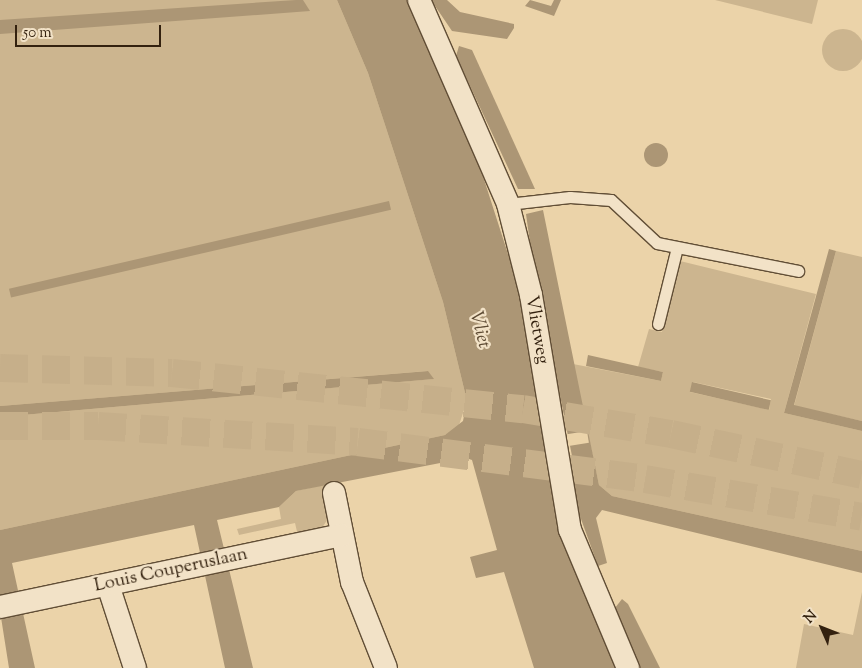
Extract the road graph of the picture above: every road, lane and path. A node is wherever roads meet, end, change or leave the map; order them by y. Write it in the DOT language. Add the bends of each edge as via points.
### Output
graph roads {
  1 [pos="419,0"];
  2 [pos="508,204"];
  3 [pos="677,247"];
  4 [pos="798,271"];
  5 [pos="658,324"];
  6 [pos="334,493"];
  7 [pos="341,535"];
  8 [pos="108,585"];
  9 [pos="0,607"];
  10 [pos="135,668"];
  11 [pos="386,668"];
  12 [pos="628,668"];
  1 -- 2 [label="street, Vlietweg"];
  2 -- 3 [label="lane" via="570,197 611,200 656,243"];
  2 -- 12 [label="street, Vlietweg" via="531,295 570,530"];
  3 -- 4 [label="lane"];
  3 -- 5 [label="lane"];
  6 -- 7 [label="street"];
  7 -- 8 [label="street, Louis Couperuslaan"];
  7 -- 11 [label="street" via="352,582"];
  8 -- 9 [label="street, Louis Couperuslaan"];
  8 -- 10 [label="street"];
}
